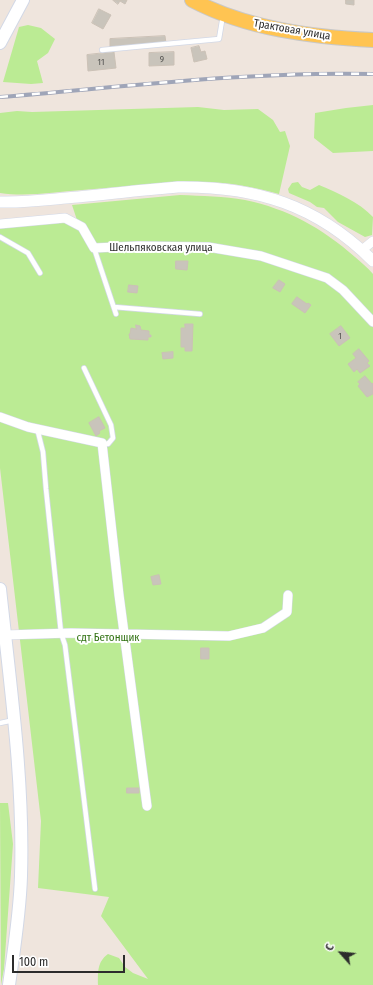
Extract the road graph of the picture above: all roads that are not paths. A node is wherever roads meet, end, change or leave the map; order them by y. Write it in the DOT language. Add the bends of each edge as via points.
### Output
graph roads {
  1 [pos="23,0"];
  2 [pos="195,1"];
  3 [pos="223,14"];
  4 [pos="373,40"];
  5 [pos="0,43"];
  6 [pos="102,50"];
  7 [pos="0,202"];
  8 [pos="0,224"];
  9 [pos="0,237"];
  10 [pos="373,241"];
  11 [pos="94,248"];
  12 [pos="362,250"];
  13 [pos="373,261"];
  14 [pos="40,273"];
  15 [pos="114,307"];
  16 [pos="116,314"];
  17 [pos="200,314"];
  18 [pos="373,322"];
  19 [pos="84,368"];
  20 [pos="0,417"];
  21 [pos="36,428"];
  22 [pos="102,443"];
  23 [pos="0,589"];
  24 [pos="288,596"];
  25 [pos="61,633"];
  26 [pos="125,633"];
  27 [pos="5,635"];
  28 [pos="14,720"];
  29 [pos="0,723"];
  30 [pos="147,806"];
  31 [pos="94,889"];
  32 [pos="9,985"];
  1 -- 5 [label="main road"];
  2 -- 3 [label="main road, Трактовая улица"];
  3 -- 4 [label="main road, Трактовая улица" via="264,27"];
  3 -- 6 [label="lane" via="219,40"];
  7 -- 12 [label="street" via="176,187 231,190 261,195 293,205 325,222"];
  8 -- 11 [label="street" via="66,218 82,227"];
  9 -- 14 [label="lane" via="28,253"];
  10 -- 12 [label="street"];
  11 -- 15 [label="lane"];
  11 -- 18 [label="street, Шельпяковская улица" via="208,247 261,256 327,278 343,290"];
  12 -- 13 [label="street"];
  15 -- 16 [label="lane"];
  15 -- 17 [label="lane"];
  19 -- 22 [label="lane" via="111,425 112,438 108,444"];
  20 -- 21 [label="street"];
  21 -- 22 [label="street"];
  21 -- 25 [label="lane" via="43,452"];
  22 -- 26 [label="street"];
  23 -- 27 [label="main road"];
  24 -- 26 [label="street" via="287,612 263,628 229,636"];
  25 -- 26 [label="street"];
  25 -- 27 [label="street"];
  25 -- 31 [label="lane" via="65,645"];
  26 -- 30 [label="street"];
  27 -- 28 [label="main road"];
  28 -- 29 [label="lane"];
  28 -- 32 [label="main road" via="20,804 21,877"];
}
